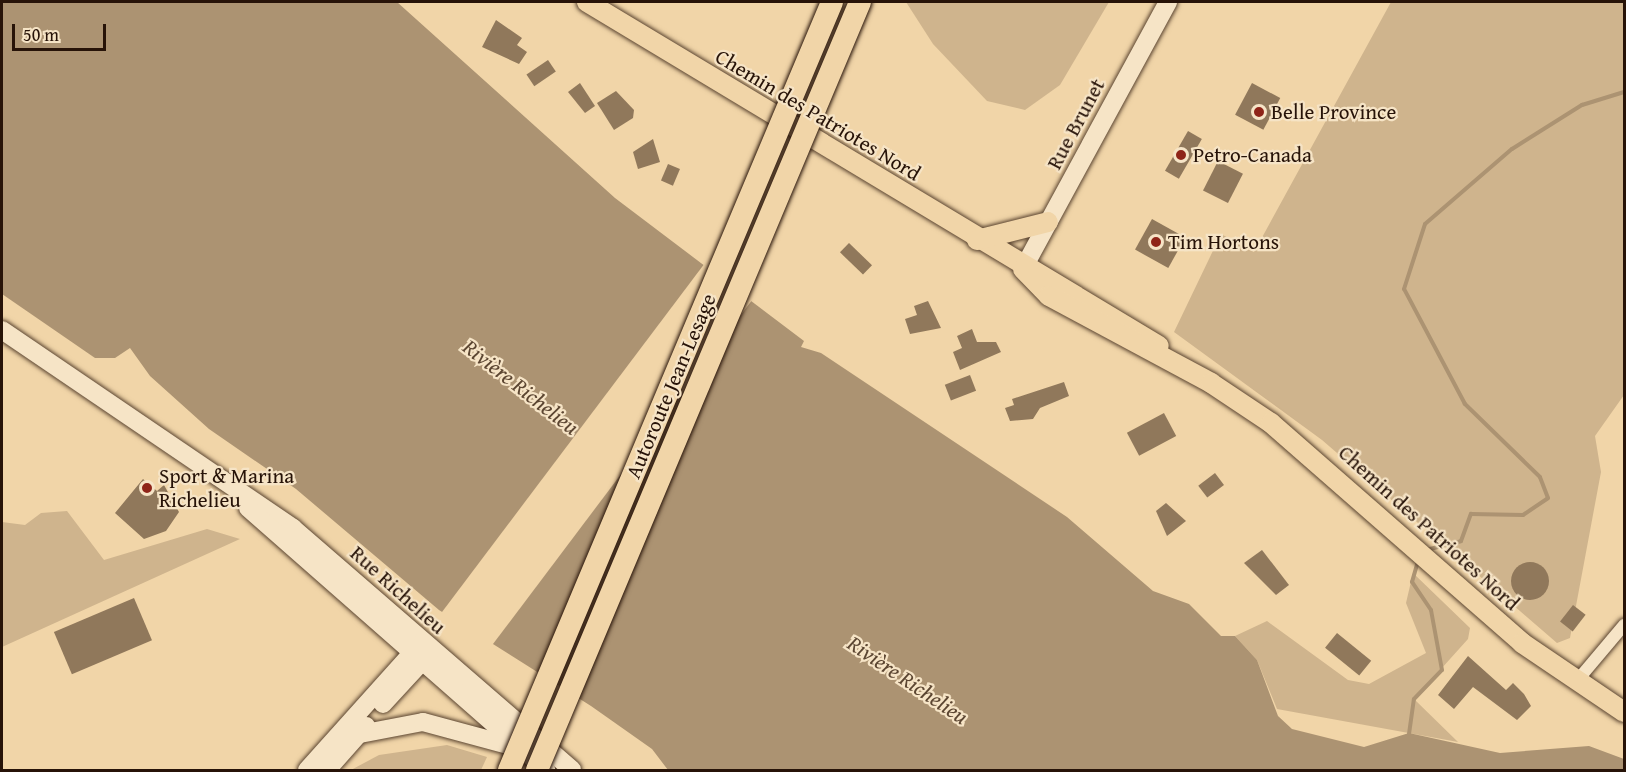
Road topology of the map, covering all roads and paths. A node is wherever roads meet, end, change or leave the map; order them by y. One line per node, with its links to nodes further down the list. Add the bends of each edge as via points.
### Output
1 (587, 2): 6 (main road, Chemin des Patriotes Nord)
2 (832, 2): 17 (highway, Autoroute Jean-Lesage, bridge)
3 (860, 2): 18 (highway, Autoroute Jean-Lesage, bridge)
4 (1168, 2): 5 (main road, Rue Brunet)
5 (1048, 222): 6 (main road); 7 (main road, Rue Brunet)
6 (977, 240): 7 (main road, Chemin des Patriotes Nord)
7 (1023, 269): 11 (main road, Chemin des Patriotes Nord, via 1071,309 1202,378 1303,448 1515,637)
8 (2, 330): 10 (main road, Rue Richelieu, via 184,455)
9 (1624, 625): 11 (street)
10 (422, 651): 13 (main road); 14 (main road, Rue Richelieu); 15 (main road); 20 (main road, Rue Richelieu)
11 (1576, 682): 12 (main road, Chemin des Patriotes Nord)
12 (1624, 712)
13 (360, 734): 14 (main road, via 423,722); 16 (main road)
14 (517, 747): 19 (main road, Rue Richelieu)
15 (307, 771)
16 (327, 771)
17 (509, 771)
18 (537, 771)
19 (546, 771)
20 (572, 771)

